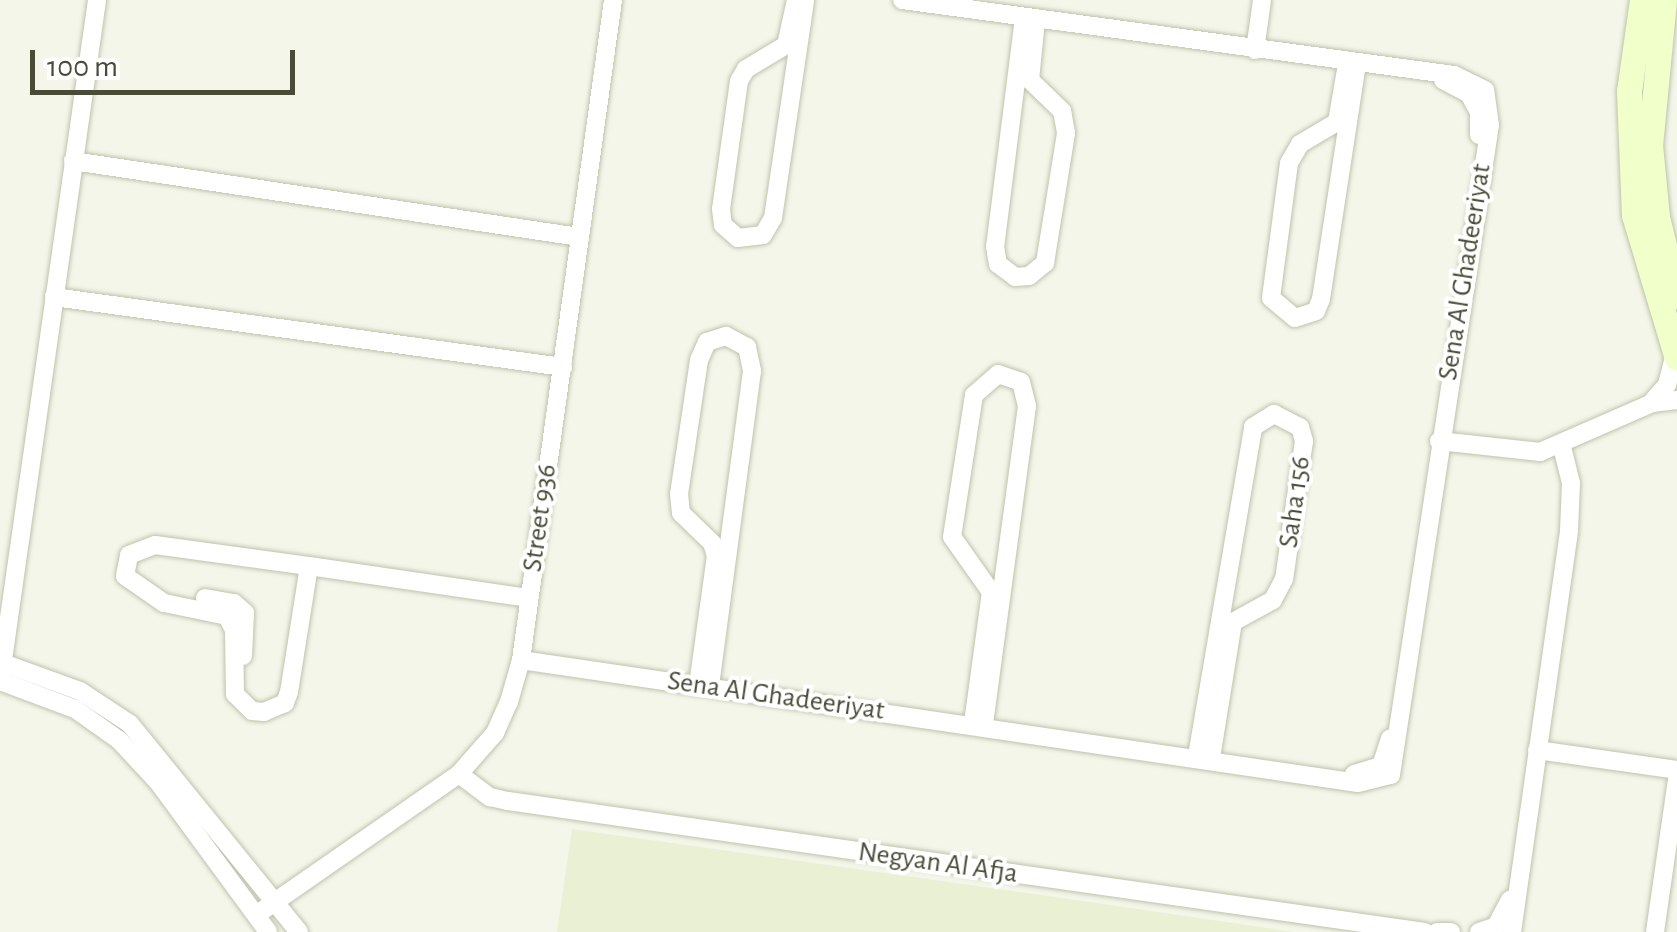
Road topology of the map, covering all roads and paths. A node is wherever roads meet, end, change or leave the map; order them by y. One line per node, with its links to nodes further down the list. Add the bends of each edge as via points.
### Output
1 (97, 0): 17 (street)
2 (612, 0): 19 (street, Street 936)
3 (796, 0): 11 (street, via 790,38)
4 (805, 0): 13 (street)
5 (902, 0): 9 (street, Sena Al Ghadeeriyat)
6 (1262, 0): 10 (street)
7 (1642, 0): 22 (street, via 1628,149 1649,282)
8 (1664, 0): 21 (street, via 1650,145 1657,217)
9 (1030, 19): 10 (street, Sena Al Ghadeeriyat); 14 (street, via 1029,74); 15 (street)
10 (1255, 50): 12 (street, Sena Al Ghadeeriyat)
11 (770, 57): 13 (street); 13 (street, via 739,81 721,209 724,225 738,238 750,240 770,228)
12 (1352, 64): 16 (street, via 1338,122); 18 (street); 26 (street, Sena Al Ghadeeriyat, via 1466,77 1490,101)
13 (794, 80)
14 (1047, 98): 15 (street); 15 (street, via 1062,111 1066,133 1049,251 1029,276 1004,272 995,254)
15 (1010, 116)
16 (1317, 137): 18 (street); 18 (street, via 1294,150 1289,163 1271,286 1284,315 1306,317 1321,300)
17 (73, 161): 19 (street); 20 (street)
18 (1346, 161)
19 (580, 237): 23 (street, Street 936)
20 (54, 297): 23 (street); 37 (street)
21 (1677, 298)
22 (1676, 355): 25 (street, via 1667,385)
23 (563, 367): 34 (street, Street 936)
24 (1677, 400): 25 (street)
25 (1652, 403): 27 (street)
26 (1439, 441): 27 (street, via 1518,453); 41 (street, Sena Al Ghadeeriyat, via 1403,690 1380,766 1328,776)
27 (1562, 447): 40 (street, via 1571,505)
28 (733, 514): 29 (street); 29 (street, via 752,358 739,340 716,336 698,360 680,494 681,513); 38 (street)
29 (701, 532): 38 (street, via 716,556)
30 (1007, 556): 32 (street); 32 (street, via 1027,406 1020,382 998,374 974,394 952,537); 39 (street)
31 (309, 566): 31 (street, via 285,702 252,710 235,694 247,629 240,607 140,592 124,576 129,555 141,546); 34 (street)
32 (976, 570): 39 (street, via 991,599)
33 (1227, 583): 35 (street); 35 (street, Saha 156, via 1253,427 1274,414 1289,418 1304,440 1284,579 1276,597); 41 (street, Saha 156)
34 (528, 598): 36 (street, Street 936)
35 (1258, 607): 41 (street, Saha 156, via 1233,622)
36 (521, 660): 38 (street, Sena Al Ghadeeriyat); 43 (street, Street 936, via 496,733)
37 (1, 672): 46 (street, via 80,690 130,724); 47 (street, via 119,740)
38 (704, 686): 39 (street, Sena Al Ghadeeriyat)
39 (979, 724): 41 (street, Sena Al Ghadeeriyat)
40 (1537, 750): 42 (street); 45 (street)
41 (1204, 757)
42 (1677, 770)
43 (459, 774): 46 (street, Street 936); 50 (street, Negyan Al Afja, via 490,798 508,802)
44 (1677, 779): 55 (street)
45 (1520, 872): 53 (street, via 1503,918); 54 (street)
46 (277, 902): 47 (street, Street 936); 49 (street)
47 (256, 915): 48 (street)
48 (268, 932)
49 (299, 932)
50 (1425, 932)
51 (1437, 932): 52 (street)
52 (1451, 932)
53 (1479, 932)
54 (1512, 932)
55 (1655, 932)

